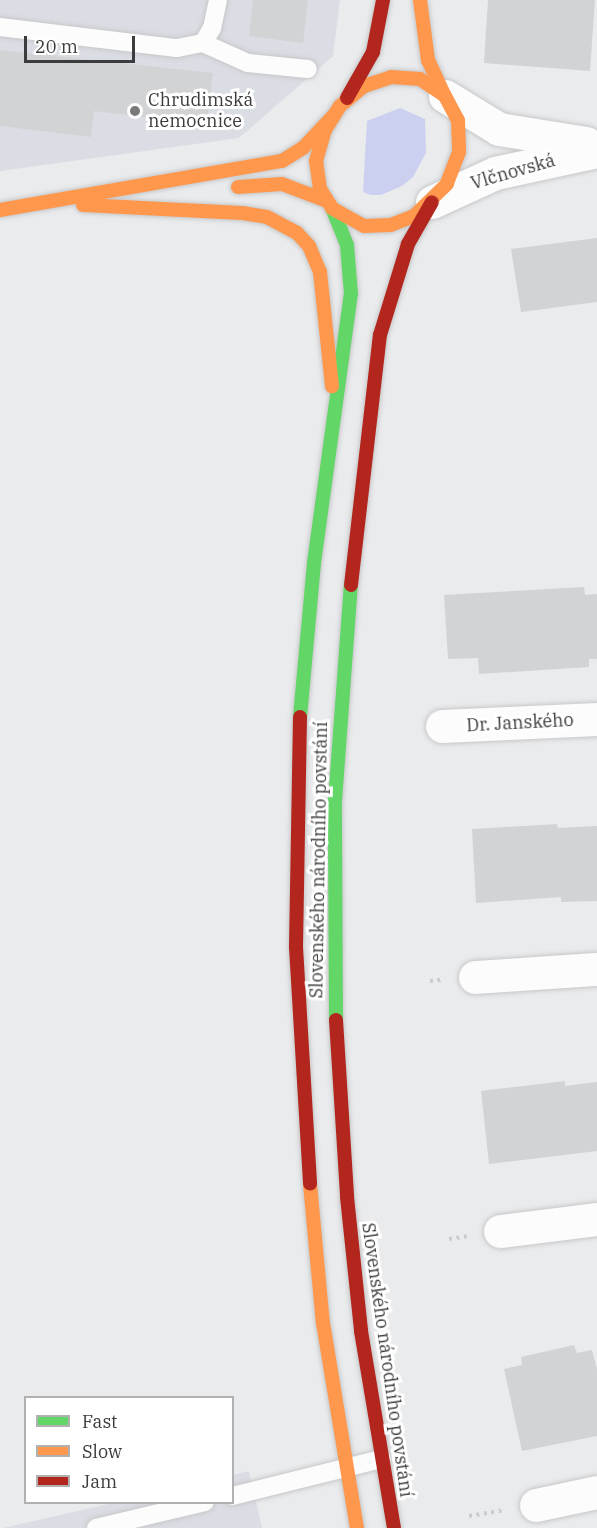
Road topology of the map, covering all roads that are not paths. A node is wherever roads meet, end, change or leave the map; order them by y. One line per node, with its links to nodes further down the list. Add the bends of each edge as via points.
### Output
1 (218, 0): 5 (lane, via 212,28)
2 (383, 0): 8 (main road, via 368,66)
3 (420, 0): 7 (main road, via 428,60)
4 (0, 27): 5 (lane, via 177,48)
5 (203, 43): 6 (lane, via 248,63)
6 (308, 69)
7 (445, 96): 8 (main road, via 420,79 391,77 364,86); 9 (street, Vlčnovská, via 499,129 561,142); 13 (main road, via 458,120 459,152 453,174)
8 (340, 106): 14 (main road, via 321,140 316,161 318,180); 16 (main road, via 303,148 282,160)
9 (597, 144)
10 (597, 151): 13 (street, Vlčnovská, via 495,174)
11 (219, 190): 14 (main road, via 282,184)
12 (183, 194): 15 (main road)
13 (432, 202): 14 (main road, via 414,216 381,227 359,224); 24 (main road, Slovenského národního povstání, via 408,244 380,335 360,480 335,789 336,1055 361,1331)
14 (329, 204): 17 (main road, Slovenského národního povstání, via 347,245 351,294)
15 (83, 205): 16 (main road); 17 (main road, via 242,213 267,217 297,233 309,246 320,272)
16 (0, 211)
17 (335, 410): 25 (main road, Slovenského národního povstání, via 314,563 299,730 296,936 308,1161 329,1374)
18 (597, 719): 19 (street, Dr. Janského)
19 (442, 726)
20 (597, 969): 21 (street)
21 (475, 976)
22 (597, 1219): 23 (street)
23 (500, 1231)
24 (382, 1459): 25 (lane); 32 (main road, Slovenského národního povstání)
25 (346, 1467): 27 (lane); 31 (main road, Slovenského národního povstání)
26 (597, 1492): 29 (street)
27 (234, 1495)
28 (201, 1504): 30 (lane)
29 (536, 1505)
30 (96, 1528)
31 (357, 1528)
32 (394, 1528)

